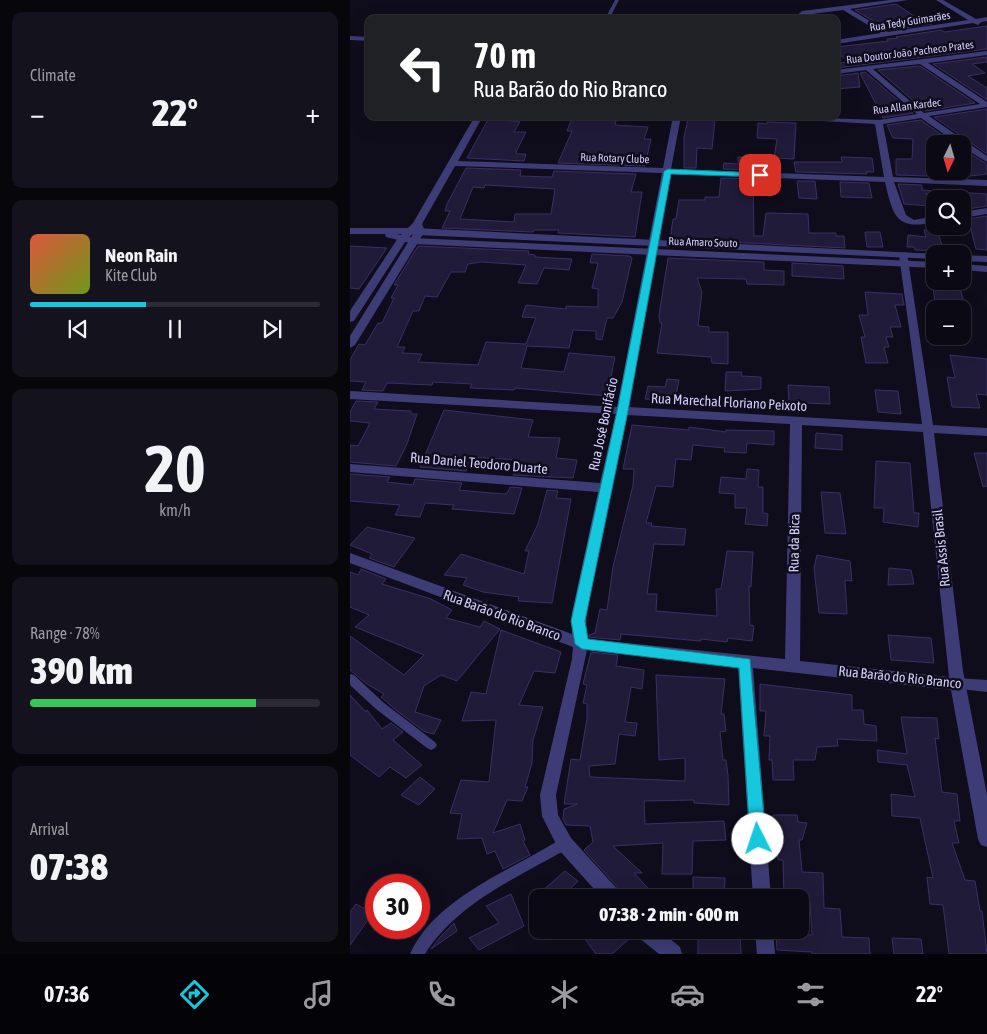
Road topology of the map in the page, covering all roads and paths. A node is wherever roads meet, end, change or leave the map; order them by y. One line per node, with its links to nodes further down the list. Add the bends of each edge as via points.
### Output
1 (616, 0): 5 (lane)
2 (905, 0): 4 (street)
3 (939, 0): 8 (street)
4 (848, 7): 6 (street); 10 (street, via 847,12)
5 (609, 15)
6 (800, 15)
7 (987, 19): 8 (street, Rua Tedy Guimarães)
8 (976, 21): 9 (street); 10 (street, Rua Tedy Guimarães)
9 (987, 27)
10 (887, 34): 13 (street, Rua Tedy Guimarães)
11 (350, 38): 12 (street)
12 (365, 39)
13 (840, 41)
14 (987, 53): 15 (street, Rua Doutor João Pacheco Prates)
15 (922, 62): 16 (street, Rua Doutor João Pacheco Prates); 18 (street)
16 (867, 68): 17 (street, Rua Doutor João Pacheco Prates); 19 (street)
17 (840, 71)
18 (987, 105): 19 (street, Rua Allan Kardec)
19 (924, 117): 23 (street, Rua Allan Kardec); 24 (street)
20 (477, 120): 25 (street)
21 (676, 120): 26 (street, Rua José Bonifácio)
22 (840, 120): 23 (street, Rua Allan Kardec)
23 (879, 122): 27 (street)
24 (987, 160)
25 (452, 163): 26 (street, Rua Rotary Clube); 34 (street)
26 (668, 171): 27 (street, Rua Rotary Clube); 37 (street, Rua José Bonifácio)
27 (889, 180): 28 (street, Rua Rotary Clube); 31 (street, via 902,218 907,222)
28 (987, 183)
29 (987, 211): 30 (street)
30 (971, 214)
31 (926, 221)
32 (350, 231): 35 (street, Rua Amaro Souto)
33 (408, 231): 34 (street, Rua Amaro Souto); 35 (street, Rua Amaro Souto); 36 (street)
34 (417, 232): 36 (street, Rua Amaro Souto); 37 (street, Rua Amaro Souto); 46 (street)
35 (380, 233): 36 (street, Rua Amaro Souto)
36 (401, 240): 45 (street)
37 (652, 248): 40 (street, Rua Amaro Souto); 51 (street, Rua José Bonifácio)
38 (926, 257): 40 (street, Rua Amaro Souto)
39 (971, 258): 41 (street)
40 (905, 259): 42 (street, Rua Amaro Souto); 53 (street, Rua Assis Brasil)
41 (987, 259)
42 (926, 264)
43 (971, 267): 44 (street)
44 (987, 268)
45 (375, 280): 46 (street); 47 (street)
46 (387, 281): 48 (street)
47 (350, 319)
48 (355, 327): 49 (street)
49 (350, 345)
50 (350, 395): 51 (street, Rua Marechal Floriano Peixoto)
51 (622, 411): 52 (street, Rua Marechal Floriano Peixoto); 56 (street, Rua José Bonifácio)
52 (796, 421): 53 (street, Rua Marechal Floriano Peixoto); 60 (street, Rua da Bica)
53 (928, 428): 54 (street, Rua Marechal Floriano Peixoto); 62 (street, Rua Assis Brasil)
54 (987, 432)
55 (350, 468): 56 (street, Rua Daniel Teodoro Duarte)
56 (605, 488): 58 (street, Rua José Bonifácio, via 579,612)
57 (350, 558): 58 (street, Rua Barão do Rio Branco)
58 (582, 644): 59 (street, Rua Barão do Rio Branco); 66 (street, Rua José Bonifácio, via 548,795 550,816)
59 (746, 663): 60 (street, Rua Barão do Rio Branco); 68 (street)
60 (792, 665): 62 (street, Rua Barão do Rio Branco)
61 (350, 678): 64 (lane)
62 (957, 684): 63 (street, Rua Barão do Rio Branco); 65 (street, Rua Assis Brasil)
63 (987, 686)
64 (431, 745)
65 (987, 839)
66 (565, 844): 67 (street); 71 (lane, via 474,897 442,922)
67 (606, 889)
68 (761, 889)
69 (654, 939): 72 (street)
70 (765, 939): 73 (street)
71 (416, 954)
72 (672, 954)
73 (766, 954)

